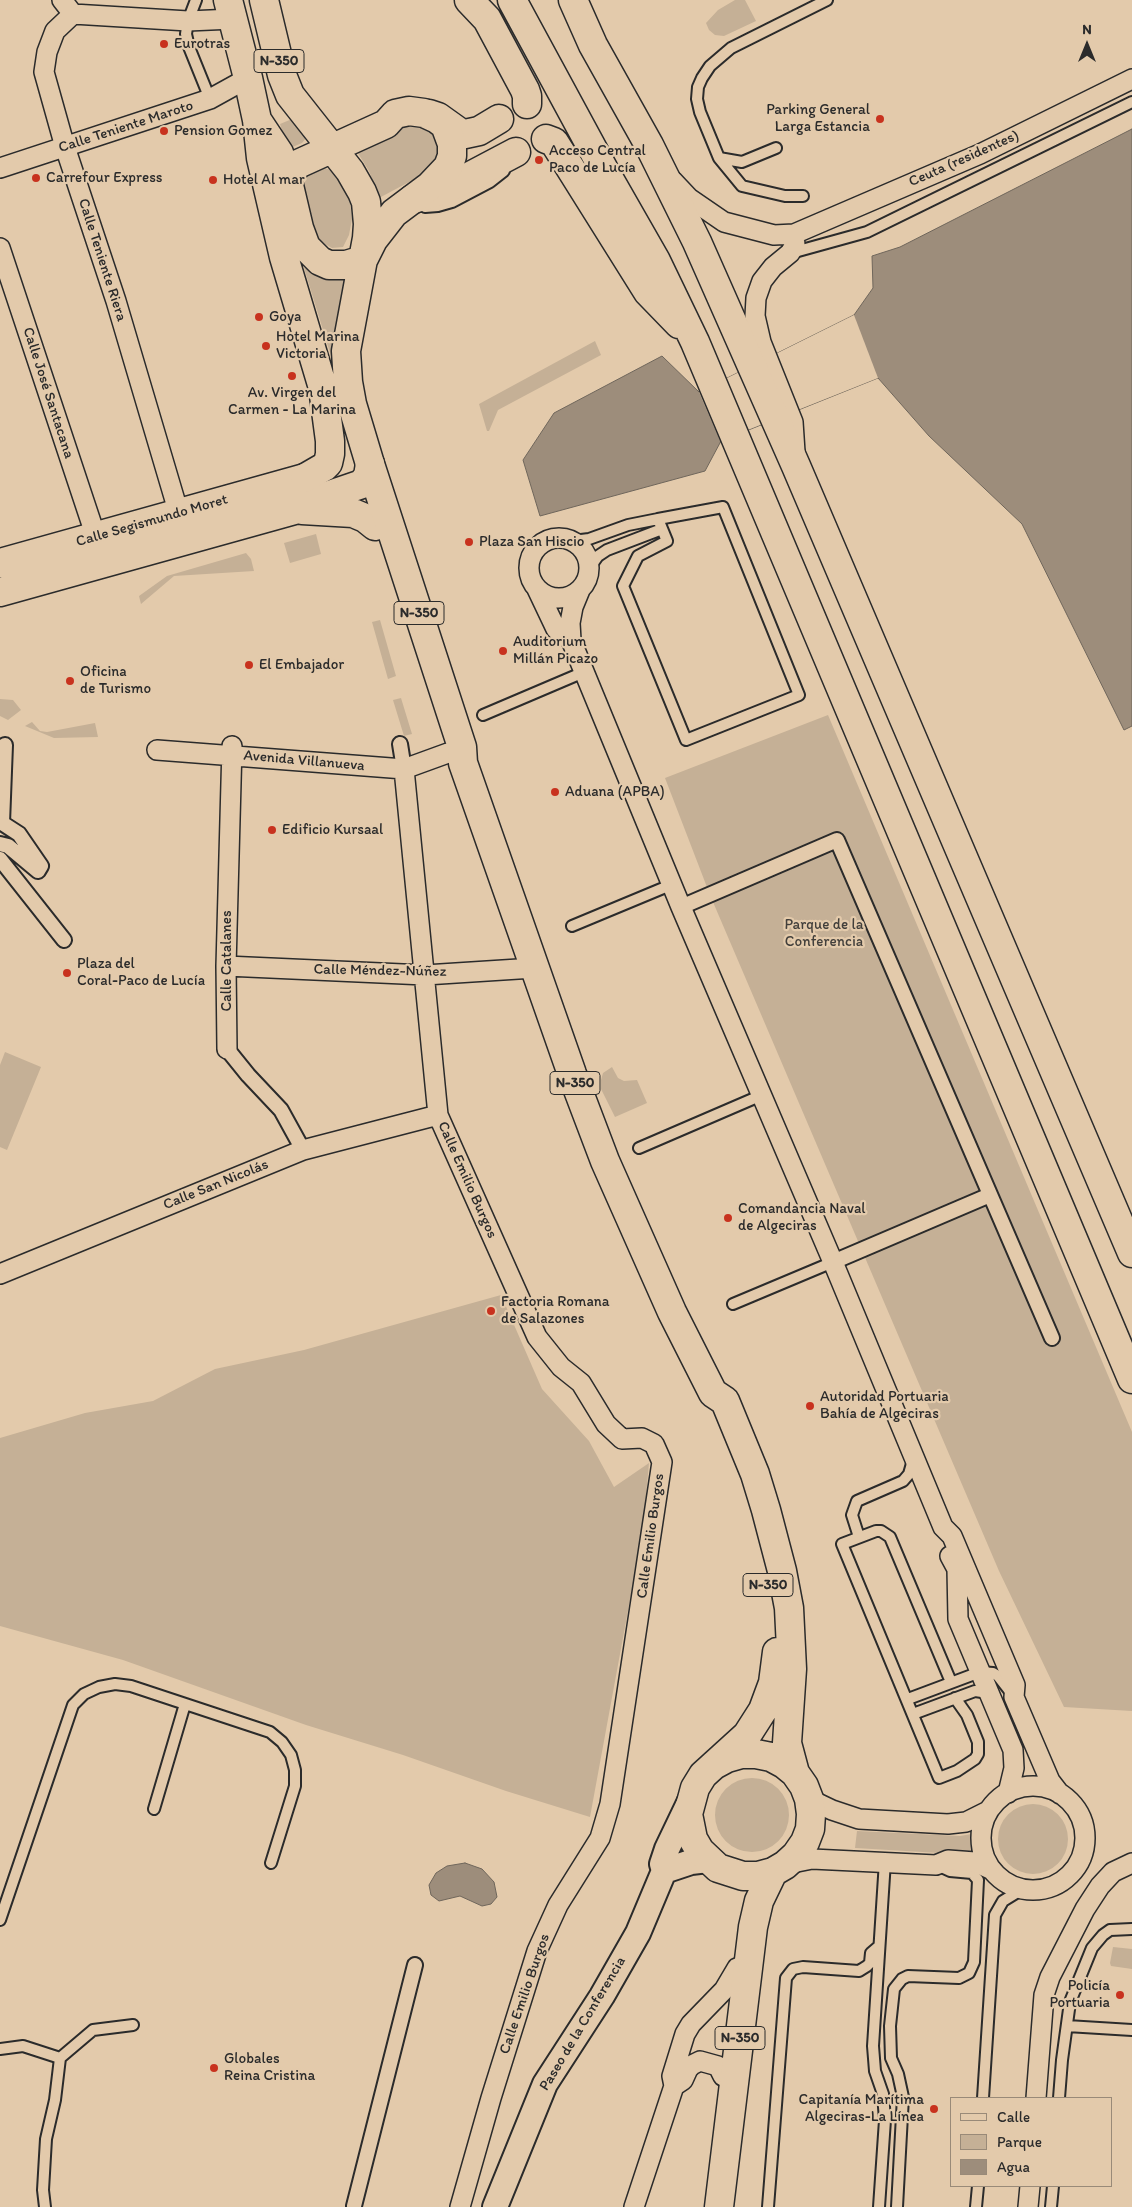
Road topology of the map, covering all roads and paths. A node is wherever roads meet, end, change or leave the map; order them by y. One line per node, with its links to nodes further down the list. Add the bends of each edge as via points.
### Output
1 (196, 0): 8 (lane)
2 (264, 0): 16 (main road, N-350, via 284,81 291,98)
3 (573, 0): 27 (main road, via 593,45)
4 (826, 0): 25 (lane, via 731,48 710,66 702,78 696,100 704,127)
5 (496, 4): 13 (main road, via 487,19 525,90); 38 (main road, via 632,184 648,220 656,262)
6 (67, 7): 8 (street); 21 (street, Calle Teniente Riera, via 47,52 44,72)
7 (230, 10): 8 (street); 9 (main road, N-350)
8 (188, 21): 11 (lane, via 189,47)
9 (248, 78): 11 (street, Calle Teniente Maroto); 18 (main road, N-350)
10 (1132, 79): 34 (street, Ceuta (residentes), via 980,154)
11 (210, 99): 21 (street, Calle Teniente Maroto)
12 (1132, 102): 36 (lane, via 868,232)
13 (527, 104)
14 (424, 113): 15 (main road, via 409,111); 19 (main road); 31 (main road, via 437,119 450,134 452,156 439,177)
15 (395, 114): 16 (main road, via 339,124); 22 (main road, via 386,124)
16 (306, 116): 22 (main road, N-350)
17 (499, 119): 19 (main road, via 475,132 465,134)
18 (256, 120): 28 (main road, via 279,153); 32 (main road, N-350)
19 (458, 131): 29 (main road)
20 (553, 146): 38 (main road, via 648,292)
21 (65, 147): 26 (street, Calle Teniente Maroto); 43 (street, Calle Teniente Riera, via 116,301)
22 (332, 147): 28 (main road, via 298,164); 37 (main road, N-350, via 350,171 366,202 368,224)
23 (776, 148): 25 (lane, via 742,162)
24 (516, 158): 29 (main road)
25 (719, 158): 30 (lane, via 742,186 779,195)
26 (0, 168)
27 (660, 169): 34 (street, via 689,198 724,222 774,235); 40 (main road)
28 (287, 177): 32 (main road); 37 (main road, via 299,228 312,255 329,264 346,265)
29 (478, 180): 31 (main road); 33 (lane, via 452,202 414,208)
30 (801, 193)
31 (413, 199): 33 (main road)
32 (274, 216): 39 (main road, N-350)
33 (389, 219): 37 (main road)
34 (794, 234): 36 (street, via 795,245)
35 (0, 248): 47 (street, Calle José Santacana)
36 (790, 254): 40 (street, via 762,281 756,298 755,316 761,342 793,422)
37 (363, 260): 41 (main road, N-350, via 345,366)
38 (695, 342): 83 (main road)
39 (323, 388): 41 (main road, N-350); 43 (main road, Calle Segismundo Moret, via 330,441 328,463 324,467 305,478)
40 (796, 466): 78 (main road)
41 (366, 474): 42 (main road, Calle Segismundo Moret); 45 (main road, N-350); 61 (main road, N-350, via 462,747)
42 (298, 509): 45 (main road, Calle Segismundo Moret, via 352,513); 53 (main road, Calle Segismundo Moret)
43 (178, 514): 47 (main road, Calle Segismundo Moret)
44 (658, 518): 46 (lane); 46 (lane, via 723,507 799,696 686,740 623,586 638,556 667,541); 48 (lane)
45 (375, 526): 61 (main road, N-350)
46 (662, 529): 50 (lane, via 607,550)
47 (96, 537): 49 (main road, Calle Segismundo Moret)
48 (574, 541): 50 (street, via 588,556); 51 (street, via 553,538 535,550 529,570)
49 (0, 563)
50 (590, 567): 52 (street, via 589,577)
51 (537, 589): 52 (street, via 556,599 566,598); 54 (street, via 556,629)
52 (580, 590): 54 (street, via 572,615)
53 (0, 592)
54 (571, 640): 55 (street)
55 (584, 672): 56 (lane); 65 (street)
56 (483, 715)
57 (5, 744): 63 (street, via 2,823 19,834 41,866 38,871 8,846)
58 (400, 744): 62 (street)
59 (157, 750): 60 (street, Avenida Villanueva)
60 (232, 751): 62 (street, Avenida Villanueva); 69 (street, Calle Catalanes)
61 (456, 758): 62 (street, Avenida Villanueva); 70 (main road, N-350)
62 (404, 769): 71 (street, Calle Emilio Burgos)
63 (0, 844)
64 (0, 860): 68 (street)
65 (673, 884): 66 (street); 67 (lane)
66 (681, 907): 73 (street); 77 (street, via 837,840)
67 (572, 926)
68 (64, 940)
69 (226, 966): 71 (street, Calle Méndez-Núñez); 72 (street, Calle Catalanes)
70 (534, 968): 71 (street, Calle Méndez-Núñez); 84 (main road, N-350, via 606,1161 672,1312)
71 (425, 975): 74 (street, Calle Emilio Burgos)
72 (227, 1049): 76 (street, Calle Catalanes, via 281,1110)
73 (762, 1095): 75 (lane); 79 (street)
74 (438, 1115): 76 (street, Calle San Nicolás); 133 (street, Calle Emilio Burgos, via 536,1337 561,1367 581,1383 611,1429 622,1439 642,1438 654,1444 662,1462 610,1804 600,1838 558,1905 536,1951)
75 (639, 1148)
76 (303, 1150): 80 (street, Calle San Nicolás)
77 (990, 1195): 79 (street); 82 (street)
78 (1132, 1253)
79 (833, 1262): 81 (lane); 85 (street)
80 (0, 1274)
81 (733, 1304)
82 (1052, 1338)
83 (1132, 1379)
84 (713, 1393): 96 (main road, N-350, via 712,1406 743,1478 760,1546 777,1655 773,1683 763,1710 747,1735); 97 (main road, N-350, via 724,1401 752,1466 782,1571 789,1608 792,1669 787,1744)
85 (913, 1454): 86 (street); 87 (lane, via 913,1464 903,1482 857,1501 852,1515)
86 (943, 1527): 88 (street, via 942,1539 957,1569 958,1619); 91 (street, via 952,1536 1015,1685)
87 (859, 1537): 89 (lane, via 881,1531 893,1541); 93 (lane, via 842,1544)
88 (980, 1672): 89 (lane); 90 (street); 91 (lane, via 998,1676)
89 (951, 1682): 93 (lane)
90 (989, 1693): 92 (lane, via 975,1691); 98 (street, via 1013,1750 1014,1768)
91 (1014, 1697): 99 (street, via 1050,1781)
92 (955, 1698): 95 (lane); 95 (lane, via 967,1715 979,1748 975,1759 957,1771 939,1778)
93 (908, 1700): 95 (lane)
94 (185, 1704): 102 (lane); 105 (lane, via 270,1732 291,1755 295,1786); 113 (lane, via 115,1684 84,1694 72,1705)
95 (914, 1714)
96 (714, 1765): 97 (main road, N-350, via 741,1754 756,1754 770,1757); 101 (main road, N-350, via 703,1775)
97 (795, 1773): 100 (main road, N-350)
98 (1008, 1792): 99 (street, via 1034,1786); 103 (street)
99 (1060, 1794): 112 (street, via 1078,1813 1083,1826 1082,1853 1073,1870 1057,1883)
100 (809, 1799): 103 (street, via 859,1819 957,1823); 109 (main road, N-350, via 810,1828 805,1842 796,1855)
101 (690, 1801): 108 (main road, N-350, via 688,1814 693,1839); 111 (street, Paseo de la Conferencia, via 667,1849 662,1864)
102 (154, 1809)
103 (988, 1811): 110 (street, via 981,1837 982,1850)
104 (884, 1862): 107 (street); 109 (street, via 812,1859); 115 (lane)
105 (271, 1863)
106 (1132, 1863): 126 (street, via 1113,1872 1100,1886 1050,1977 1044,1995)
107 (936, 1864): 110 (street, via 948,1860 975,1862); 140 (lane, via 950,1871 972,1873 978,1880 974,1962 969,1972 959,1978 908,1976 894,1989 891,2058 903,2097)
108 (719, 1866): 109 (main road, via 758,1876); 111 (street, via 691,1862); 117 (main road, N-350, via 735,1882 742,1906)
109 (779, 1868): 137 (main road, N-350, via 759,1901 753,1927)
110 (992, 1870): 112 (street, via 1018,1888)
111 (664, 1871): 134 (street, Paseo de la Conferencia, via 638,1934 545,2084)
112 (1031, 1889): 125 (lane, via 1003,1901 995,1915)
113 (0, 1920)
114 (1132, 1929): 119 (lane, via 1110,1930 1096,1941 1070,2002)
115 (878, 1946): 138 (lane, via 871,1953 870,1963 859,1971 803,1967 793,1970 786,1978); 139 (lane, via 873,2046 885,2120)
116 (415, 1965): 131 (street)
117 (737, 1968): 123 (main road, N-350); 124 (street, via 724,1990 685,2034 672,2076)
118 (134, 2025): 122 (lane, via 93,2030)
119 (1067, 2026): 120 (lane); 127 (lane)
120 (1132, 2030)
121 (0, 2048): 122 (lane, via 23,2046)
122 (60, 2058): 132 (lane, via 46,2139 43,2190)
123 (723, 2076): 124 (street, via 718,2066 700,2061 692,2065 683,2080); 136 (main road, N-350)
124 (674, 2086): 135 (street)
125 (983, 2097)
126 (1036, 2097)
127 (1059, 2097)
128 (978, 2187): 141 (lane)
129 (1030, 2187): 142 (street)
130 (1053, 2187): 143 (lane)
131 (354, 2206)
132 (46, 2207)
133 (460, 2207)
134 (495, 2207)
135 (634, 2207)
136 (708, 2207)
137 (719, 2207)
138 (768, 2207)
139 (879, 2207)
140 (896, 2207)
141 (976, 2207)
142 (1028, 2207)
143 (1052, 2207)

